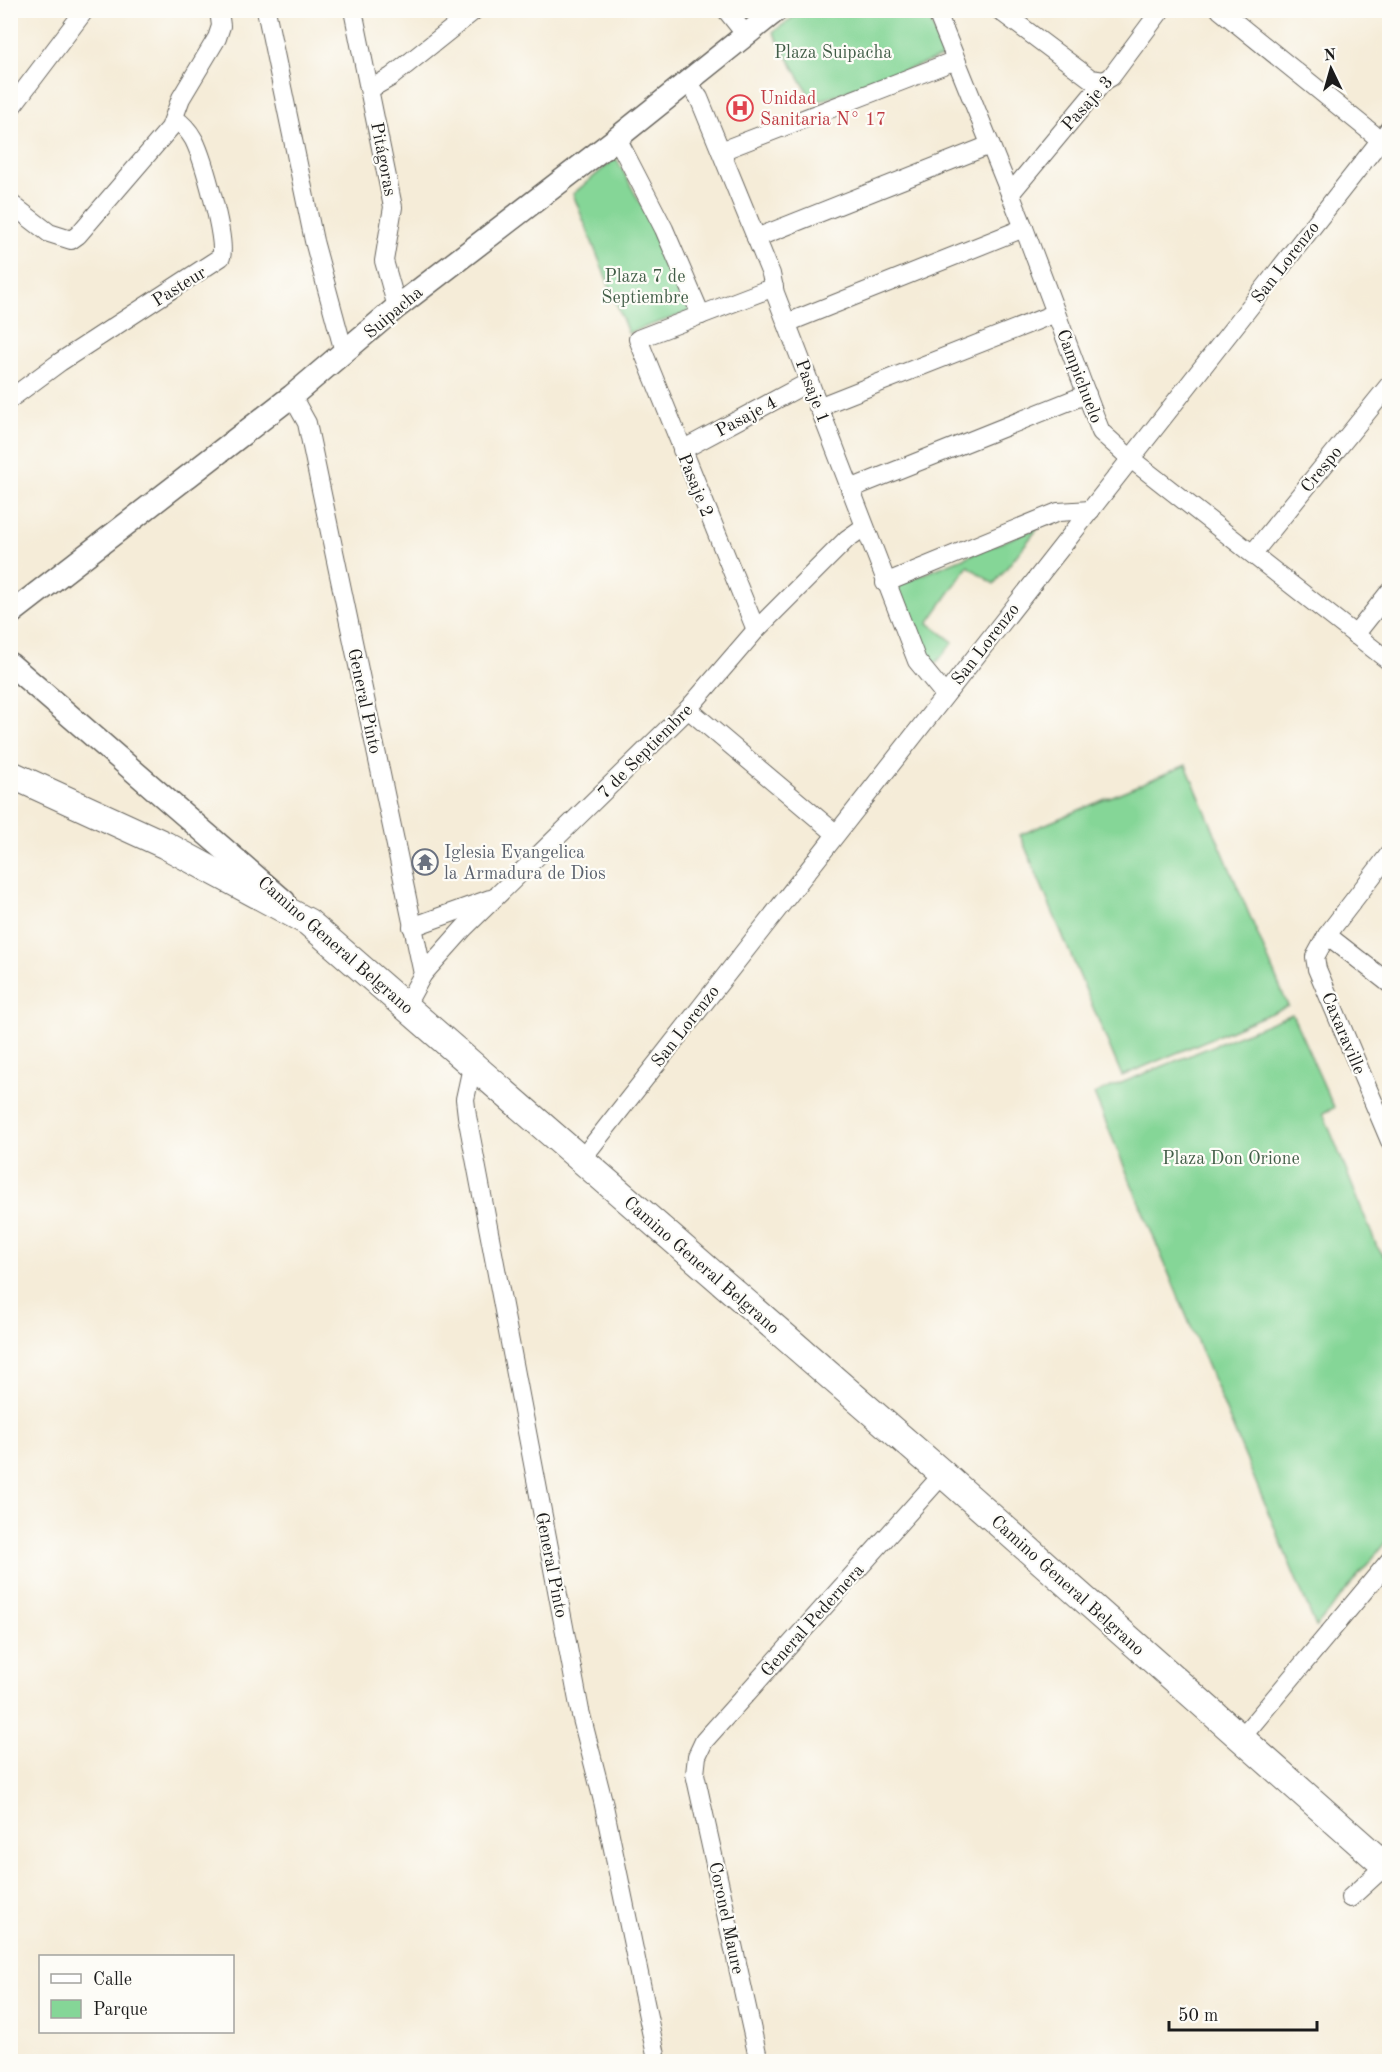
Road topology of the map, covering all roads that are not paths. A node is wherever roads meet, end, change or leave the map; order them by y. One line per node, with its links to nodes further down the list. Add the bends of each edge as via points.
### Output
1 (85, 10): 17 (street)
2 (219, 10): 18 (street, via 221,26 217,38 181,98)
3 (266, 10): 32 (street, via 314,241)
4 (353, 10): 16 (street, Pitágoras)
5 (475, 10): 16 (street, via 391,77)
6 (726, 10): 12 (street)
7 (777, 10): 12 (street, Suipacha)
8 (936, 10): 13 (street, Campichuelo)
9 (999, 10): 14 (street, via 1091,80)
10 (1161, 10): 14 (street, Pasaje 3)
11 (1220, 10): 20 (street)
12 (746, 35): 15 (street, Suipacha)
13 (956, 60): 21 (street, Campichuelo); 22 (street)
14 (1104, 81): 23 (street, Pasaje 3)
15 (688, 82): 19 (street, Suipacha); 22 (street, Pasaje 1)
16 (370, 89): 28 (street, Pitágoras, via 393,207 384,261)
17 (10, 109)
18 (175, 118): 24 (street, via 88,225 71,240 49,234); 37 (street, Pasteur, via 194,139 200,155 224,242 221,257)
19 (617, 138): 28 (street, Suipacha); 30 (street, via 664,229)
20 (1386, 138): 40 (street, San Lorenzo)
21 (990, 145): 23 (street, Campichuelo); 26 (street)
22 (721, 151): 26 (street, Pasaje 1)
23 (1010, 194): 25 (street, Campichuelo)
24 (10, 203)
25 (1023, 228): 29 (street, Campichuelo); 31 (street)
26 (756, 238): 27 (street, Pasaje 1)
27 (774, 287): 30 (street); 31 (street, Pasaje 1)
28 (397, 307): 32 (street, Suipacha)
29 (1056, 313): 35 (street, Campichuelo); 38 (street)
30 (701, 315): 39 (street, Pasaje 2, via 638,339)
31 (787, 323): 33 (street, Pasaje 1)
32 (344, 352): 36 (street, Suipacha)
33 (810, 382): 38 (street, Pasaje 1); 39 (street, Pasaje 4)
34 (1389, 384): 44 (street, Crespo)
35 (1088, 394): 40 (street, Campichuelo, via 1101,432); 41 (street)
36 (292, 396): 47 (street, Suipacha); 59 (street, General Pinto, via 307,423)
37 (10, 399)
38 (818, 407): 41 (street, Pasaje 1)
39 (682, 450): 48 (street, Pasaje 2)
40 (1131, 459): 42 (street, San Lorenzo); 44 (street, Campichuelo)
41 (850, 489): 43 (street, Pasaje 1)
42 (1090, 510): 45 (street, via 1058,512); 52 (street, San Lorenzo)
43 (864, 527): 45 (street, Pasaje 1); 48 (street, 7 de Septiembre, via 847,539)
44 (1253, 554): 49 (street, Campichuelo)
45 (885, 583): 52 (street, Pasaje 1, via 917,661)
46 (1389, 591): 49 (street)
47 (10, 614)
48 (756, 630): 53 (street, 7 de Septiembre)
49 (1355, 635): 50 (street, Campichuelo)
50 (1389, 662)
51 (10, 664): 58 (street, Camino General Belgrano)
52 (945, 695): 55 (street, San Lorenzo)
53 (688, 709): 55 (street); 57 (street, 7 de Septiembre)
54 (10, 774): 58 (main road, via 165,845)
55 (835, 833): 66 (street, San Lorenzo)
56 (1389, 853): 60 (street)
57 (497, 896): 59 (street); 61 (street, 7 de Septiembre)
58 (308, 922): 63 (main road, Camino General Belgrano)
59 (412, 927): 61 (street, General Pinto)
60 (1327, 935): 62 (street); 65 (street, Caxaraville, via 1315,957 1317,969)
61 (423, 974): 63 (street)
62 (1389, 984)
63 (406, 1005): 64 (main road, Camino General Belgrano)
64 (472, 1067): 66 (main road, Camino General Belgrano); 73 (street, General Pinto, via 465,1099 467,1116 580,1711 603,1801)
65 (1389, 1142)
66 (581, 1160): 67 (main road, Camino General Belgrano)
67 (943, 1474): 69 (main road, Camino General Belgrano); 70 (street, General Pedernera, via 704,1741)
68 (1389, 1560): 69 (street)
69 (1241, 1738): 71 (main road, Camino General Belgrano)
70 (695, 1774): 74 (street, Coronel Maure)
71 (1387, 1868): 72 (street)
72 (1350, 1898)
73 (657, 2060)
74 (759, 2061)

